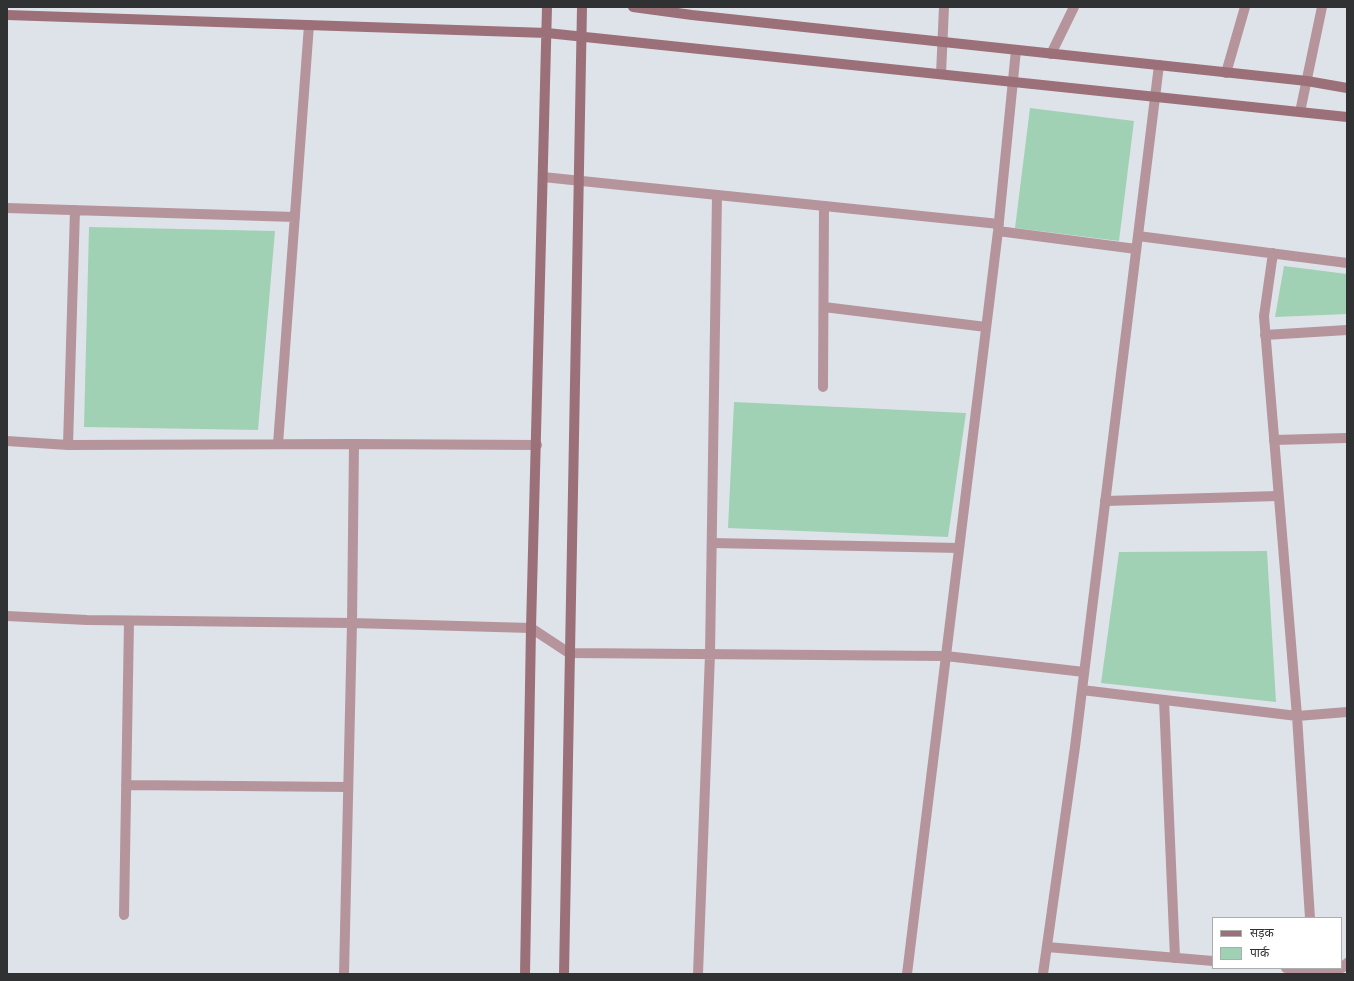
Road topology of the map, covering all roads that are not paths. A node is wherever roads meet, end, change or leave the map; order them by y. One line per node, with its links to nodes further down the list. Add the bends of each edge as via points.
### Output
1 (547, 7): 10 (street)
2 (582, 7): 11 (street)
3 (633, 7): 12 (street)
4 (944, 7): 12 (street)
5 (1074, 7): 14 (street)
6 (1245, 7): 16 (street)
7 (1322, 7): 18 (street)
8 (7, 15): 9 (street)
9 (309, 25): 10 (street); 30 (street)
10 (547, 33): 11 (street); 24 (street)
11 (581, 37): 17 (street); 25 (street)
12 (943, 42): 13 (street); 17 (street)
13 (1016, 50): 14 (street); 19 (street)
14 (1051, 54): 15 (street)
15 (1159, 65): 16 (street); 21 (street)
16 (1226, 72): 18 (street)
17 (941, 74): 19 (street)
18 (1307, 81): 20 (street); 22 (street)
19 (1013, 82): 21 (street); 31 (street)
20 (1347, 88)
21 (1155, 97): 22 (street); 32 (street)
22 (1300, 112): 23 (street)
23 (1347, 117)
24 (543, 177): 25 (street); 47 (street)
25 (579, 181): 26 (street); 56 (street)
26 (717, 195): 27 (street); 50 (street)
27 (824, 206): 31 (street); 36 (street)
28 (7, 208): 29 (street)
29 (75, 210): 30 (street); 46 (street)
30 (295, 217): 44 (street)
31 (998, 227): 33 (street); 37 (street)
32 (1138, 236): 33 (street); 34 (street)
33 (1136, 249): 49 (street)
34 (1273, 254): 35 (street); 39 (street, via 1264,316)
35 (1347, 263)
36 (824, 306): 37 (street); 40 (street)
37 (986, 327): 51 (street)
38 (1347, 330): 39 (street)
39 (1265, 335): 42 (street)
40 (823, 387)
41 (1347, 438): 42 (street)
42 (1274, 440): 48 (street)
43 (7, 441): 46 (street)
44 (278, 444): 45 (street); 46 (street)
45 (354, 444): 47 (street); 54 (street)
46 (68, 445)
47 (536, 445): 55 (street)
48 (1278, 496): 49 (street); 63 (street)
49 (1105, 501): 59 (street)
50 (712, 543): 51 (street); 57 (street)
51 (959, 548): 58 (street)
52 (7, 616): 53 (street)
53 (129, 621): 54 (street); 64 (street)
54 (352, 624): 55 (street); 65 (street)
55 (531, 628): 56 (street); 75 (street)
56 (569, 653): 57 (street); 76 (street)
57 (710, 654): 58 (street); 77 (street)
58 (946, 656): 59 (street); 78 (street)
59 (1084, 672): 60 (street)
60 (1082, 690): 61 (street); 68 (street)
61 (1164, 700): 63 (street); 69 (street)
62 (1347, 712): 63 (street)
63 (1297, 716): 67 (street)
64 (126, 785): 65 (street); 66 (street)
65 (348, 787): 74 (street)
66 (124, 915)
67 (1310, 917)
68 (1046, 947): 69 (street); 79 (street)
69 (1175, 958): 70 (street)
70 (1212, 961)
71 (1296, 969): 73 (street)
72 (1333, 969): 73 (street)
73 (1315, 971)
74 (344, 974)
75 (525, 974)
76 (564, 974)
77 (698, 974)
78 (907, 974)
79 (1043, 974)

